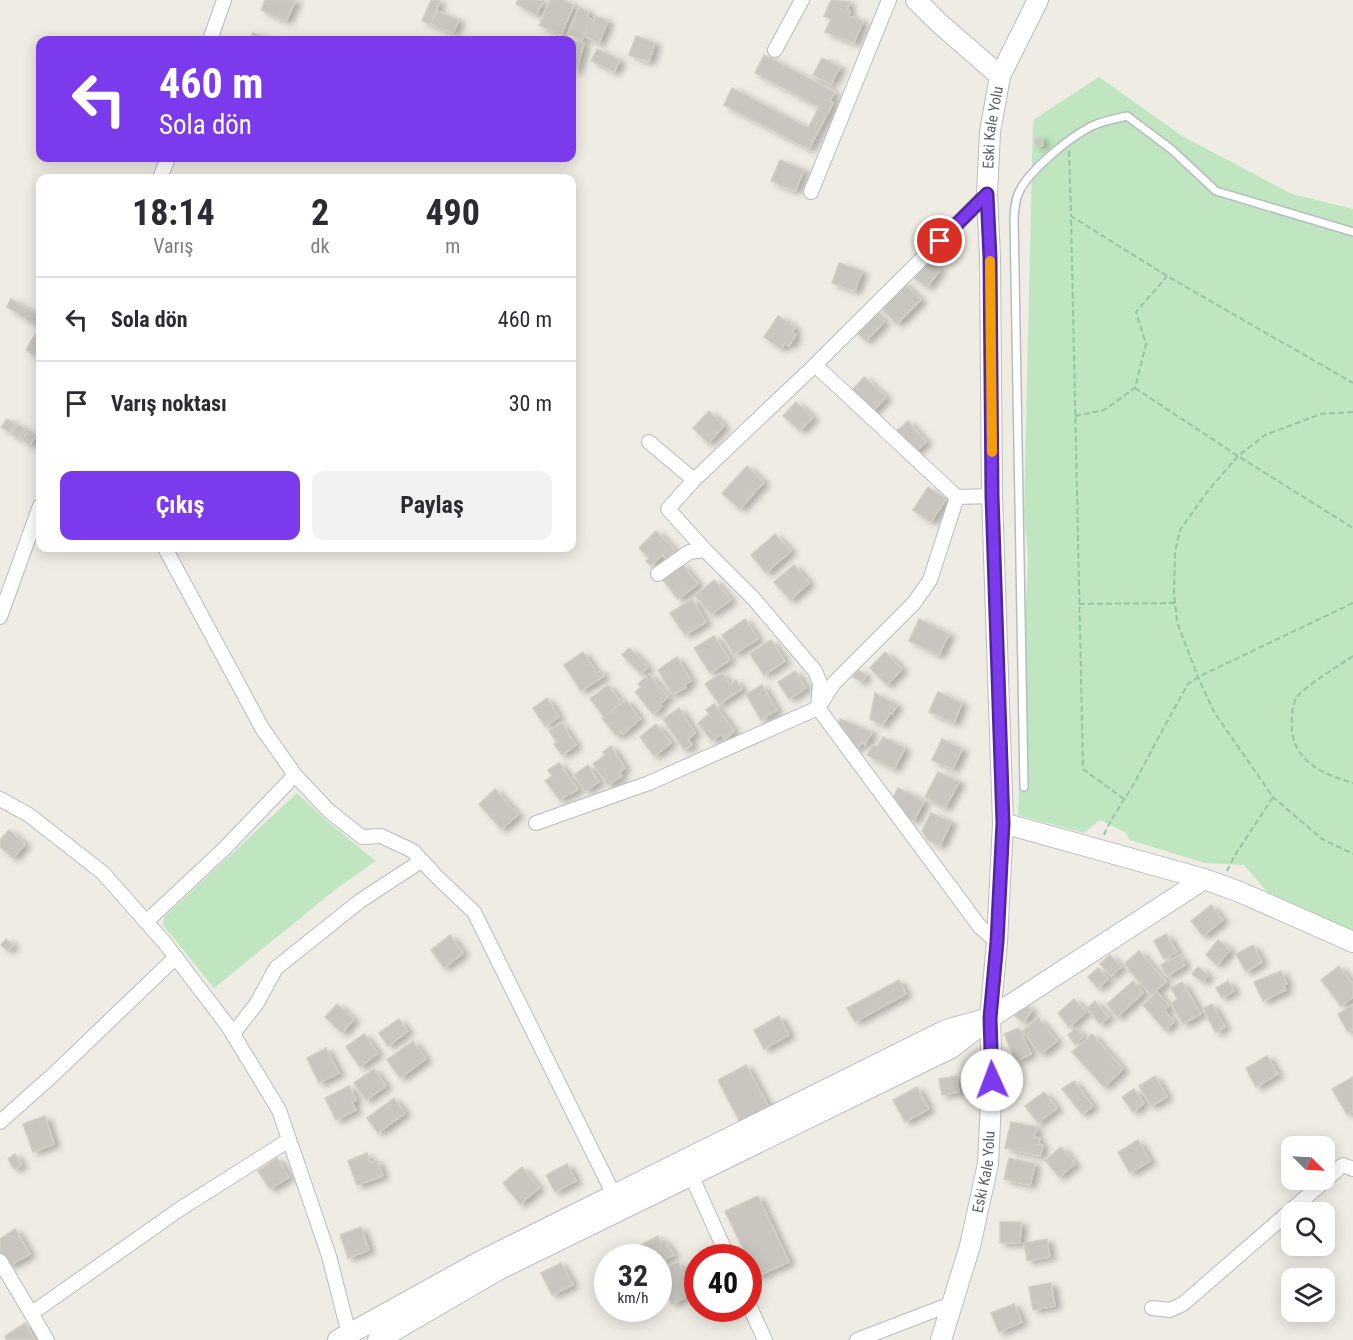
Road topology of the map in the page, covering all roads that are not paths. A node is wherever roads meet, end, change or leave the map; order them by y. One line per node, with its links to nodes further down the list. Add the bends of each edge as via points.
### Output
1 (224, 0): 6 (street)
2 (802, 0): 7 (street)
3 (889, 0): 9 (street)
4 (916, 0): 8 (street)
5 (1038, 0): 8 (street, Eski Kale Yolu)
6 (211, 36)
7 (775, 50)
8 (1000, 76): 10 (street, Eski Kale Yolu, via 990,132)
9 (811, 192)
10 (987, 194): 12 (street); 15 (street, Eski Kale Yolu)
11 (1353, 232): 24 (lane, via 1216,191 1171,149 1127,116 1091,126 1067,142 1021,188 1015,202)
12 (815, 365): 14 (street); 16 (street)
13 (649, 442): 14 (street)
14 (694, 480): 18 (street, via 668,509)
15 (992, 496): 16 (street); 27 (street, Eski Kale Yolu)
16 (957, 497): 22 (street, via 930,579 914,603 834,684)
17 (36, 517): 21 (street)
18 (705, 550): 20 (street, via 689,552); 22 (street, via 754,599 815,671 820,683)
19 (167, 552): 23 (street, via 262,728)
20 (658, 574)
21 (0, 616)
22 (818, 708): 26 (street, via 649,783); 31 (street, via 980,927)
23 (296, 775): 28 (street, via 329,812 362,837 381,836 413,852); 30 (street)
24 (1024, 787)
25 (0, 799): 30 (street, via 29,815 103,873)
26 (536, 823)
27 (1003, 823): 29 (street); 31 (street, Eski Kale Yolu)
28 (421, 861): 35 (street, via 360,901 276,968 257,1003); 40 (street, via 474,912)
29 (1212, 882): 32 (street); 34 (street)
30 (146, 922): 33 (street)
31 (997, 942): 34 (street, Eski Kale Yolu)
32 (1353, 942)
33 (176, 957): 35 (street); 36 (street)
34 (990, 1018): 39 (street, via 951,1048); 40 (street, via 946,1030); 43 (street, Eski Kale Yolu, via 988,1164 970,1246)
35 (233, 1034): 37 (street, via 279,1110)
36 (0, 1122)
37 (289, 1140): 45 (street, via 180,1209); 47 (street, via 329,1256)
38 (1353, 1169): 44 (street, via 1343,1165 1183,1304 1170,1310)
39 (691, 1175): 41 (street); 49 (street, via 498,1270)
40 (614, 1194): 47 (street)
41 (722, 1244)
42 (0, 1261): 45 (street)
43 (951, 1304): 51 (street); 52 (street, Eski Kale Yolu)
44 (1152, 1308)
45 (32, 1313): 48 (street)
46 (756, 1322): 50 (street)
47 (343, 1337)
48 (47, 1340)
49 (378, 1340)
50 (765, 1340)
51 (857, 1340)
52 (941, 1340)

